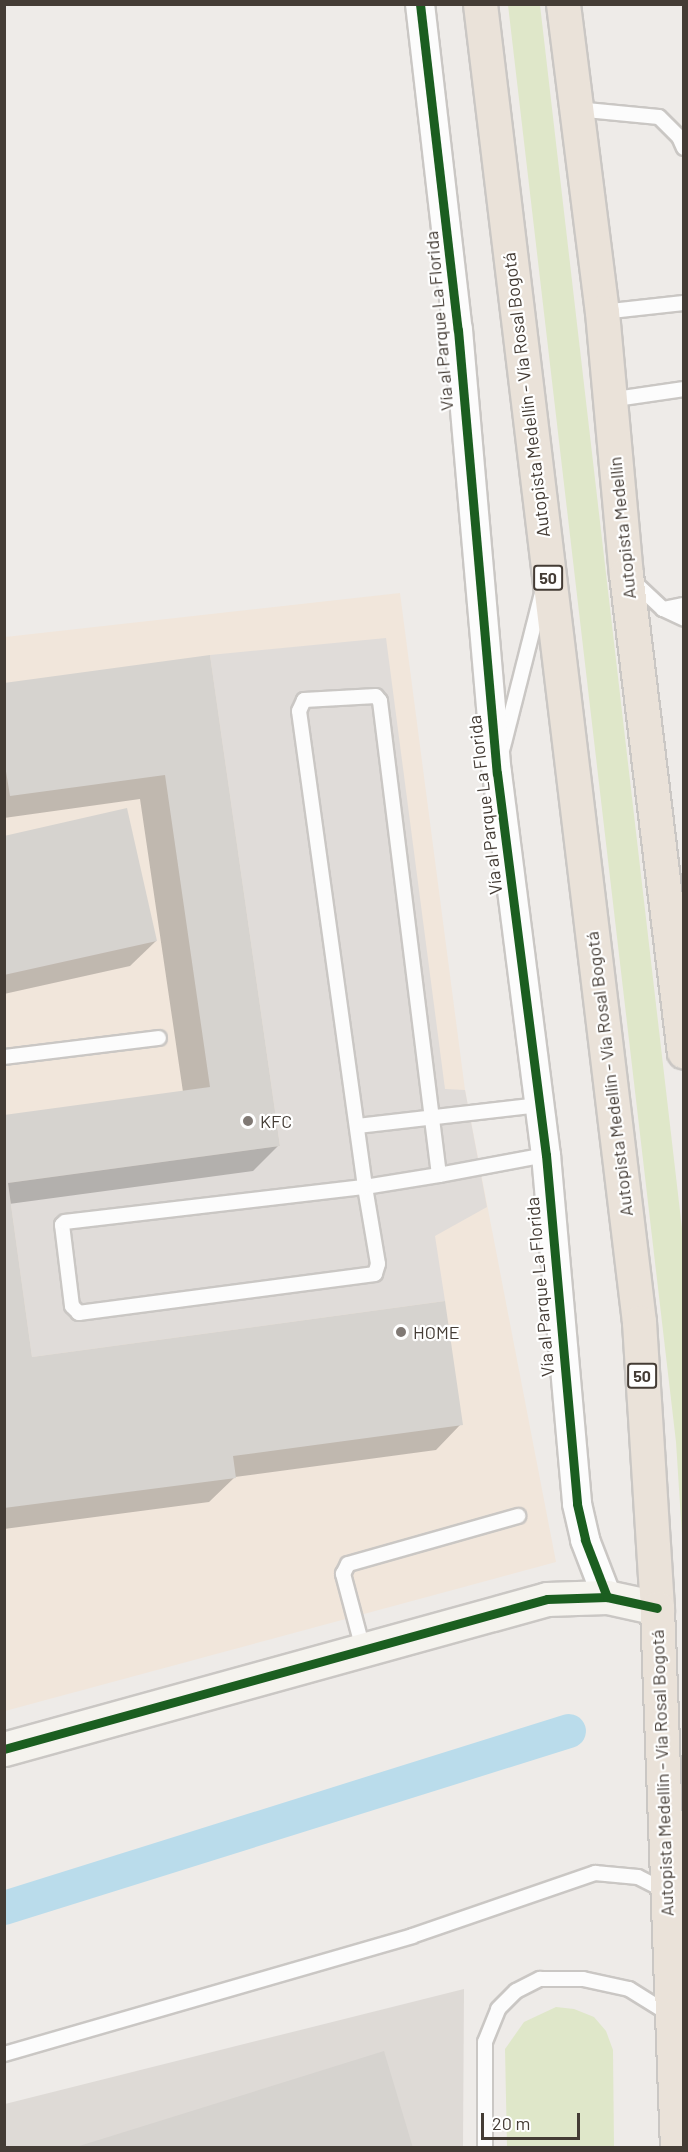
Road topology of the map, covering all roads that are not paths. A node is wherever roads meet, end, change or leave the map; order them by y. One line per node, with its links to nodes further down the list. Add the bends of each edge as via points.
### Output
1 (420, 4): 15 (street, Vía al Parque La Florida, via 458,330)
2 (480, 4): 10 (highway, Autopista Medellín - Vía Rosal Bogotá / 50)
3 (563, 4): 4 (highway, Autopista Medellín)
4 (576, 109): 5 (lane, via 659,117 679,137); 7 (highway, Autopista Medellín)
5 (684, 148)
6 (684, 303): 7 (lane)
7 (602, 312): 9 (highway, Autopista Medellín)
8 (684, 389): 9 (lane)
9 (609, 400): 11 (highway, Autopista Medellín)
10 (547, 572): 15 (lane); 28 (highway, Autopista Medellín - Vía Rosal Bogotá / 50, via 639,1322)
11 (626, 574): 13 (lane); 16 (highway, Autopista Medellín)
12 (684, 605): 13 (lane)
13 (663, 609): 14 (lane)
14 (684, 619)
15 (497, 773): 20 (street, Vía al Parque La Florida)
16 (679, 963): 18 (highway, Autopista Medellín)
17 (159, 1038): 19 (lane)
18 (684, 1051)
19 (4, 1057)
20 (539, 1106): 21 (lane); 23 (street, Vía al Parque La Florida)
21 (431, 1118): 22 (lane); 22 (lane, via 380,701 376,696 304,700 299,711); 24 (lane)
22 (357, 1126): 25 (lane)
23 (546, 1155): 24 (lane); 27 (street, Vía al Parque La Florida, via 577,1504 585,1540)
24 (439, 1175): 25 (lane)
25 (365, 1187): 25 (lane, via 65,1222 62,1225 72,1306 79,1313 375,1274 378,1264)
26 (518, 1516): 29 (lane, via 348,1564 343,1574)
27 (607, 1597): 28 (street); 29 (street, via 547,1599)
28 (657, 1608): 31 (highway, Autopista Medellín - Vía Rosal Bogotá / 50)
29 (363, 1649): 30 (street)
30 (4, 1749)
31 (665, 1892): 32 (highway, Autopista Medellín - Vía Rosal Bogotá / 50); 33 (lane, via 638,1877 595,1873 412,1936)
32 (670, 2015): 34 (lane, via 629,1989 583,1979 540,1979 516,1992 498,2009 485,2042); 35 (highway, Autopista Medellín - Vía Rosal Bogotá / 50)
33 (4, 2054)
34 (484, 2148)
35 (677, 2148)

